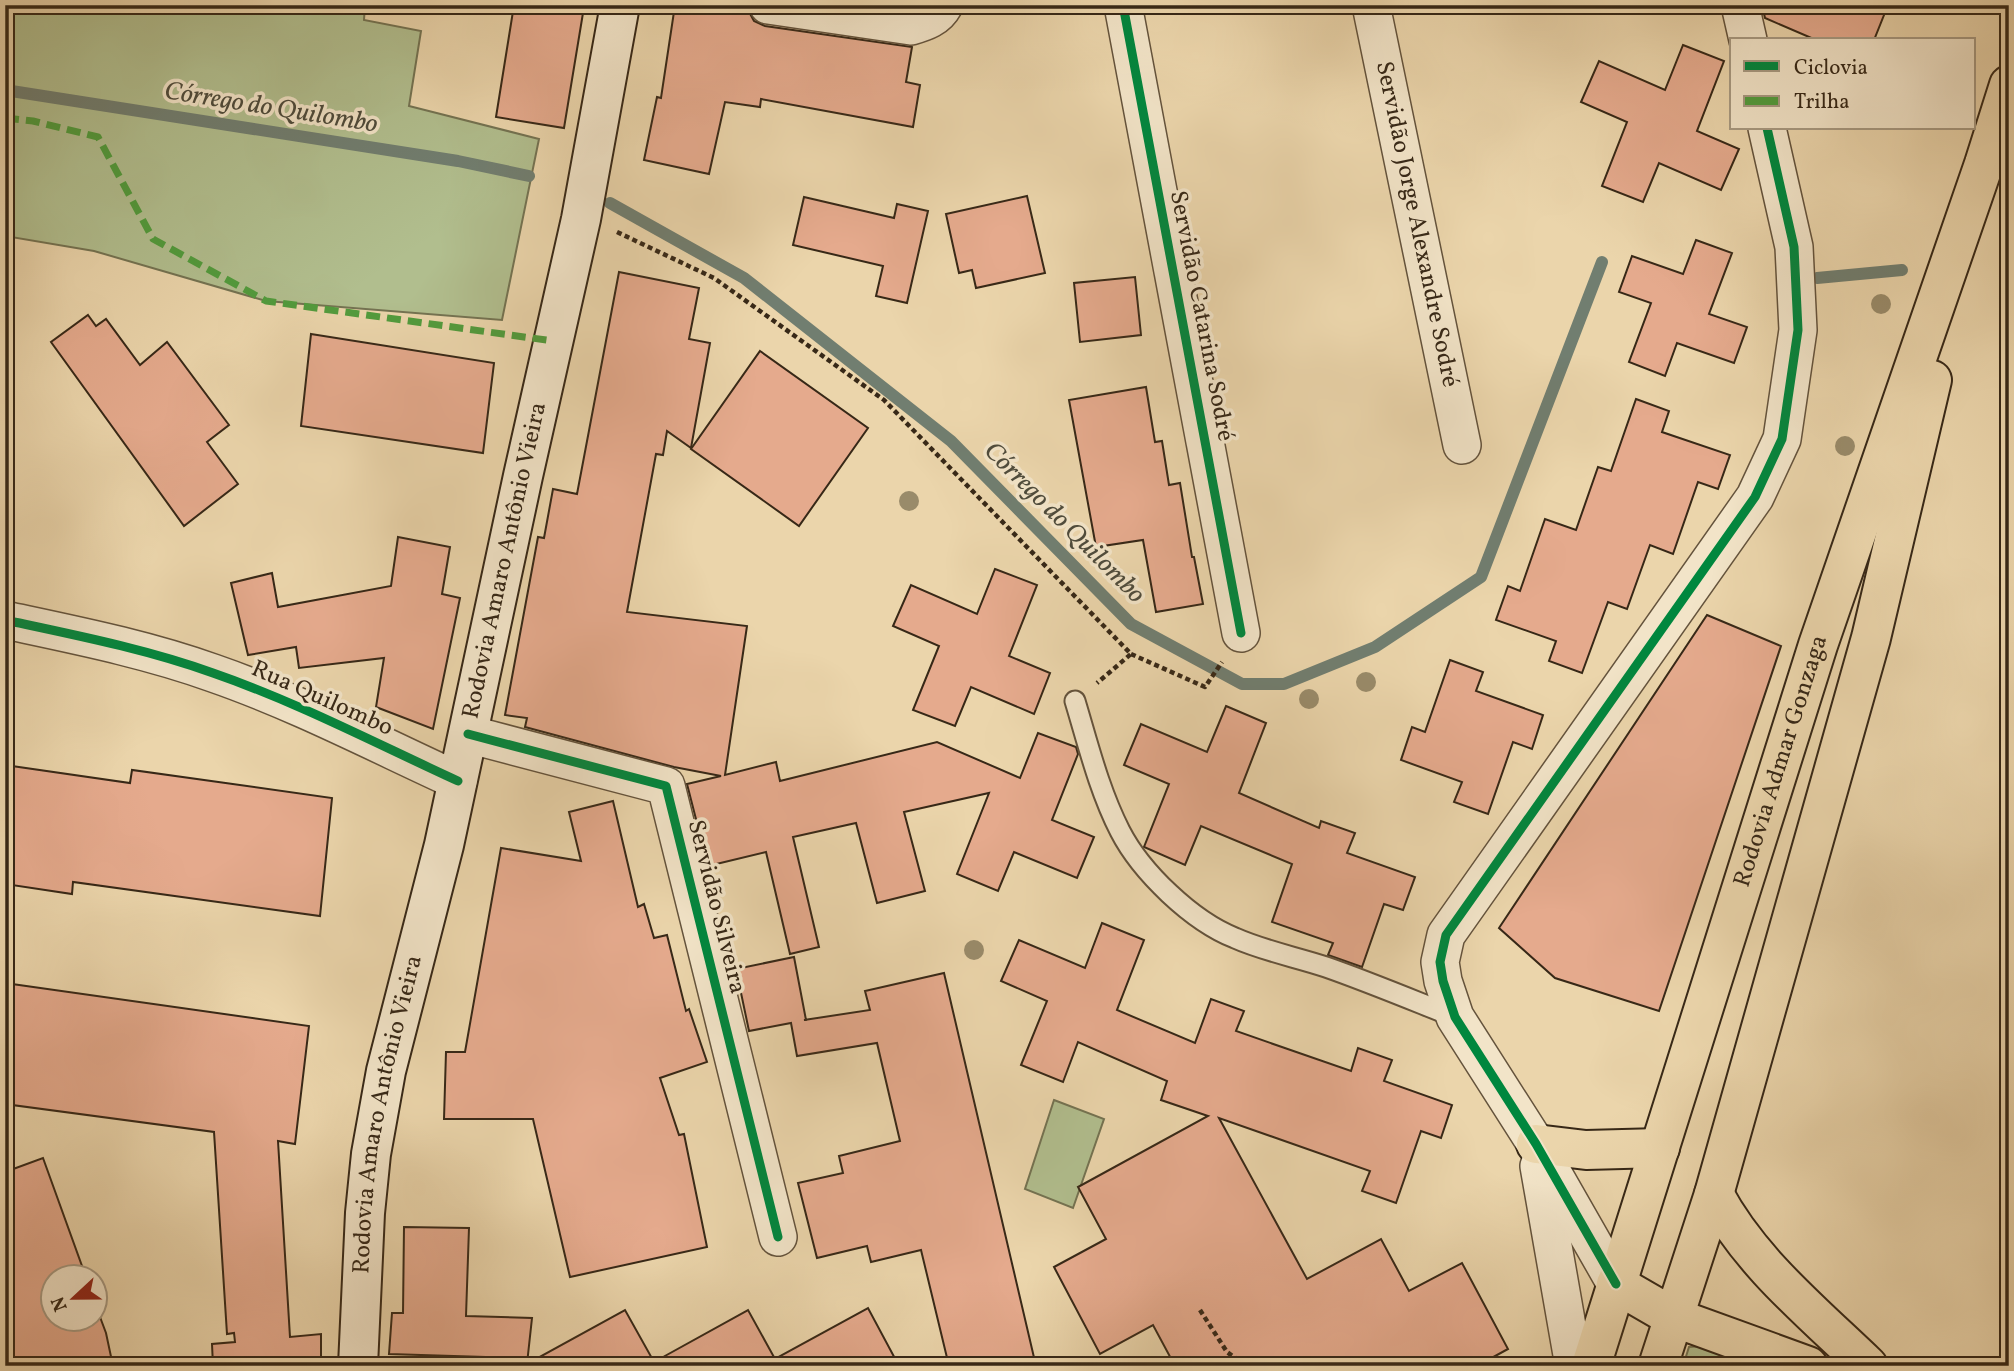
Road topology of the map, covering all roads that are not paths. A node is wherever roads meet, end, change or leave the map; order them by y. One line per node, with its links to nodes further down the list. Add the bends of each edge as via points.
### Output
1 (620, 5): 15 (main road, Rodovia Amaro Antônio Vieira, via 581,219)
2 (768, 5): 3 (street, via 911,26 940,14)
3 (944, 5)
4 (1123, 5): 13 (street, Servidão Catarina Sodré)
5 (1371, 5): 11 (street, Servidão Jorge Alexandre Sodré)
6 (1740, 5): 7 (street)
7 (1748, 38)
8 (2009, 85): 10 (main road, Rodovia Admar Gonzaga)
9 (1767, 130): 17 (street, via 1794,247 1798,316 1782,439 1755,497 1446,935 1440,962)
10 (1984, 164): 19 (main road, Rodovia Admar Gonzaga, via 1818,645); 20 (main road, Rodovia Admar Gonzaga, via 1871,638)
11 (1462, 445)
12 (5, 620): 16 (street, Rua Quilombo, via 135,649 213,673)
13 (1241, 633)
14 (1074, 701): 17 (lane, via 1121,831 1140,860 1185,907 1235,939 1334,970)
15 (468, 734): 16 (main road, Rodovia Amaro Antônio Vieira); 21 (street, Servidão Silveira, via 666,786)
16 (458, 781): 24 (main road, Rodovia Amaro Antônio Vieira, via 386,1071 371,1154)
17 (1455, 1017): 18 (street)
18 (1536, 1144): 19 (main road, via 1586,1150); 22 (street); 25 (street)
19 (1660, 1148): 22 (main road, Rodovia Admar Gonzaga)
20 (1714, 1194): 23 (main road, Rodovia Admar Gonzaga); 29 (main road, via 1744,1241 1783,1285)
21 (778, 1237)
22 (1616, 1284): 23 (main road); 26 (main road, Rodovia Admar Gonzaga)
23 (1673, 1317): 27 (main road, Rodovia Admar Gonzaga); 28 (main road)
24 (358, 1366)
25 (1574, 1366)
26 (1591, 1366)
27 (1658, 1366)
28 (1808, 1366)
29 (1868, 1366)

